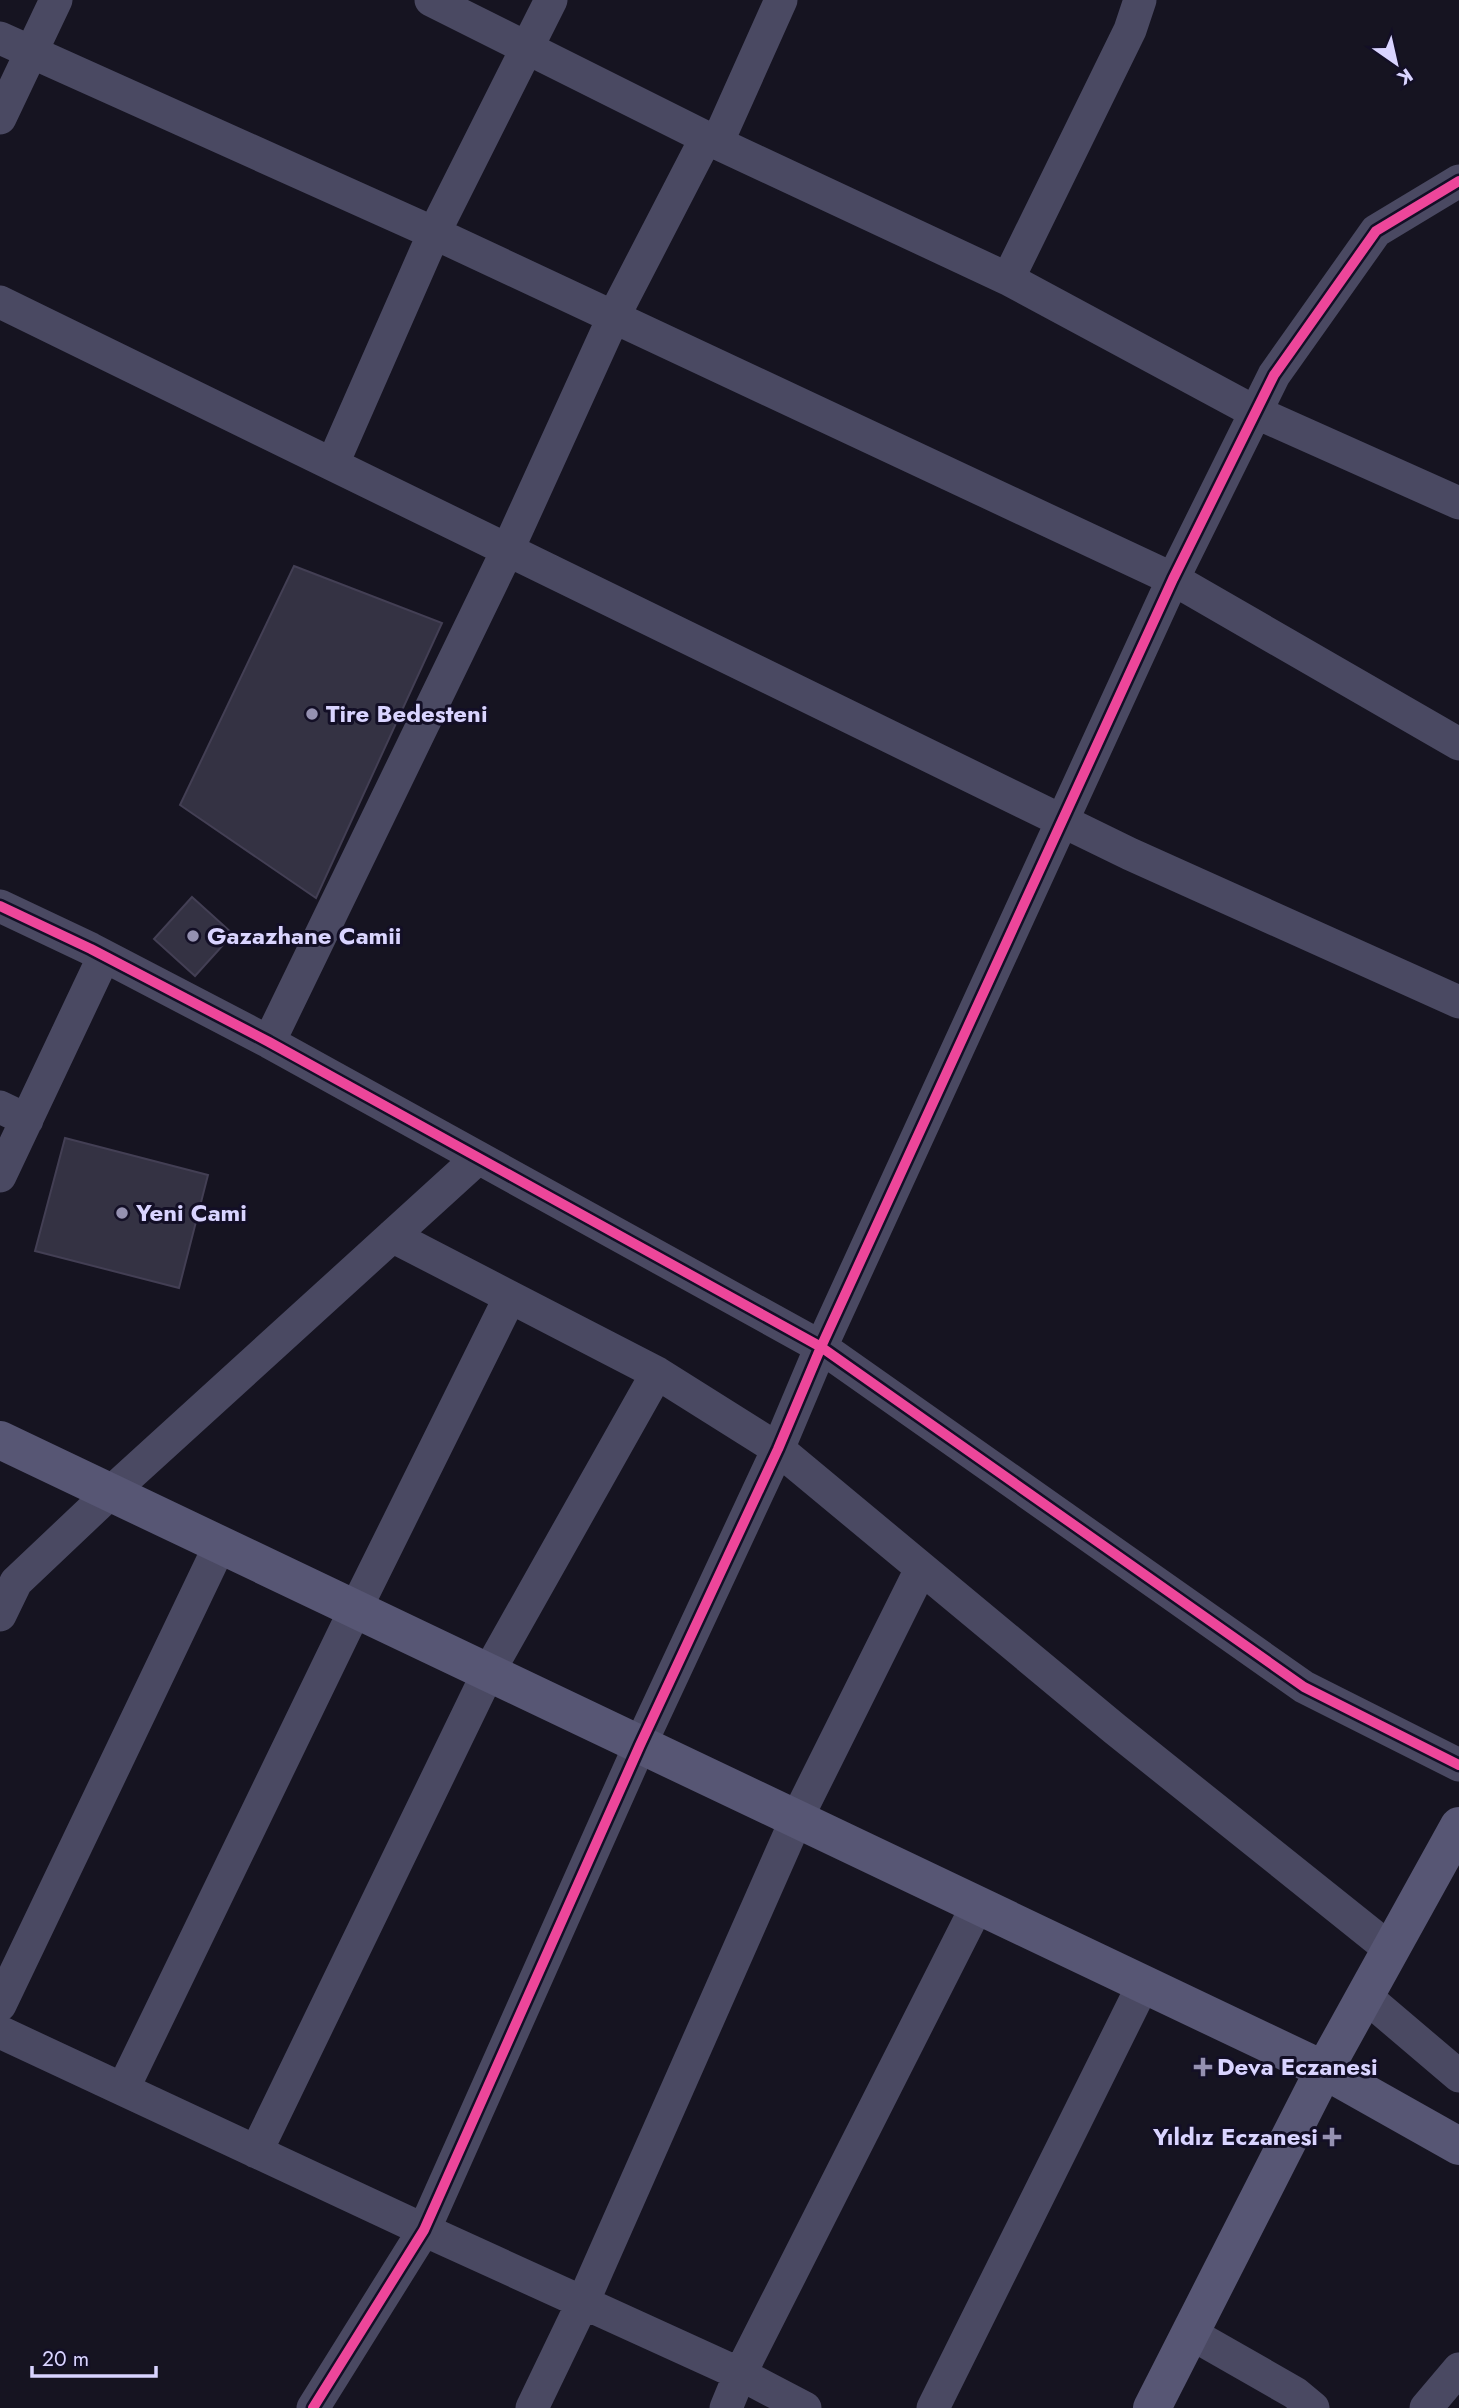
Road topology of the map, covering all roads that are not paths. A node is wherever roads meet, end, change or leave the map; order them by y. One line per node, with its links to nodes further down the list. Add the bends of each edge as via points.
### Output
1 (56, 0): 8 (street)
2 (431, 0): 7 (street)
3 (551, 0): 7 (street)
4 (781, 0): 10 (street)
5 (1140, 0): 13 (street, via 1130,30)
6 (0, 38): 8 (street)
7 (528, 49): 10 (street); 12 (street)
8 (32, 54): 9 (street); 12 (street)
9 (0, 118)
10 (712, 140): 13 (street); 15 (street)
11 (1459, 181): 16 (street, via 1376,231 1274,375)
12 (434, 233): 15 (street); 17 (street)
13 (1008, 279): 16 (street)
14 (0, 302): 17 (street)
15 (614, 316): 19 (street); 20 (street)
16 (1255, 412): 18 (street); 20 (street)
17 (333, 463): 19 (street)
18 (1459, 503)
19 (508, 549): 22 (street); 26 (street)
20 (1173, 579): 21 (street); 22 (street)
21 (1459, 744)
22 (1062, 821): 25 (street); 32 (street)
23 (0, 906): 24 (street)
24 (104, 956): 26 (street); 27 (street)
25 (1459, 1002)
26 (269, 1042): 28 (street)
27 (13, 1113): 29 (street)
28 (478, 1158): 30 (street); 32 (street)
29 (0, 1176)
30 (392, 1236): 31 (street); 36 (street)
31 (510, 1297): 33 (street); 39 (street)
32 (821, 1347): 35 (street); 43 (street, via 1304,1687)
33 (657, 1373): 35 (street); 41 (street)
34 (0, 1440): 36 (street)
35 (778, 1449): 38 (street); 42 (street)
36 (110, 1493): 37 (street); 40 (street, via 16,1582)
37 (220, 1545): 39 (street); 50 (street)
38 (921, 1569): 44 (street); 47 (street)
39 (355, 1609): 41 (street); 54 (street)
40 (0, 1615)
41 (488, 1673): 42 (street); 56 (street)
42 (640, 1745): 44 (street); 57 (street)
43 (1459, 1765)
44 (796, 1820): 46 (street); 58 (street)
45 (1459, 1826): 47 (street)
46 (977, 1906): 48 (street); 61 (street)
47 (1391, 1950): 49 (street)
48 (1143, 1984): 52 (street); 66 (street)
49 (1365, 1996): 52 (street); 53 (street)
50 (0, 2005)
51 (0, 2032): 54 (street)
52 (1324, 2070): 55 (street); 59 (street)
53 (1459, 2076)
54 (123, 2090): 56 (street)
55 (1459, 2146)
56 (256, 2152): 57 (street)
57 (424, 2230): 58 (street); 62 (street)
58 (583, 2302): 61 (street); 63 (street)
59 (1190, 2333): 67 (street); 68 (street)
60 (1459, 2368): 69 (street)
61 (740, 2374): 64 (street); 65 (street)
62 (313, 2408)
63 (532, 2408)
64 (726, 2408)
65 (805, 2408)
66 (933, 2408)
67 (1152, 2408)
68 (1313, 2408)
69 (1426, 2408)

